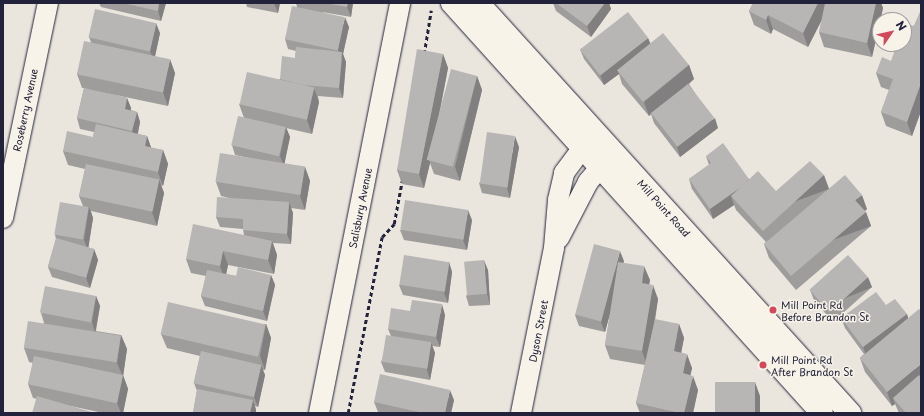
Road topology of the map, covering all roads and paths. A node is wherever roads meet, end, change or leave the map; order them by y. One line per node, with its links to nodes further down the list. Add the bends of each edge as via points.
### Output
1 (48, 3): 10 (street, Roseberry Avenue)
2 (400, 3): 12 (street, Salisbury Avenue)
3 (478, 3): 7 (main road, Mill Point Road)
4 (455, 4): 7 (main road, Mill Point Road)
5 (432, 9): 6 (path)
6 (422, 63)
7 (589, 139): 8 (main road, Mill Point Road); 11 (street, Dyson Street, via 564,173 558,200)
8 (607, 159): 11 (street, Dyson Street, via 571,212); 15 (main road, Mill Point Road); 16 (main road, Mill Point Road)
9 (403, 177): 13 (path, via 394,224 382,237)
10 (3, 218)
11 (554, 248): 14 (street, Dyson Street)
12 (319, 413)
13 (348, 413)
14 (521, 413)
15 (822, 413)
16 (850, 413)

